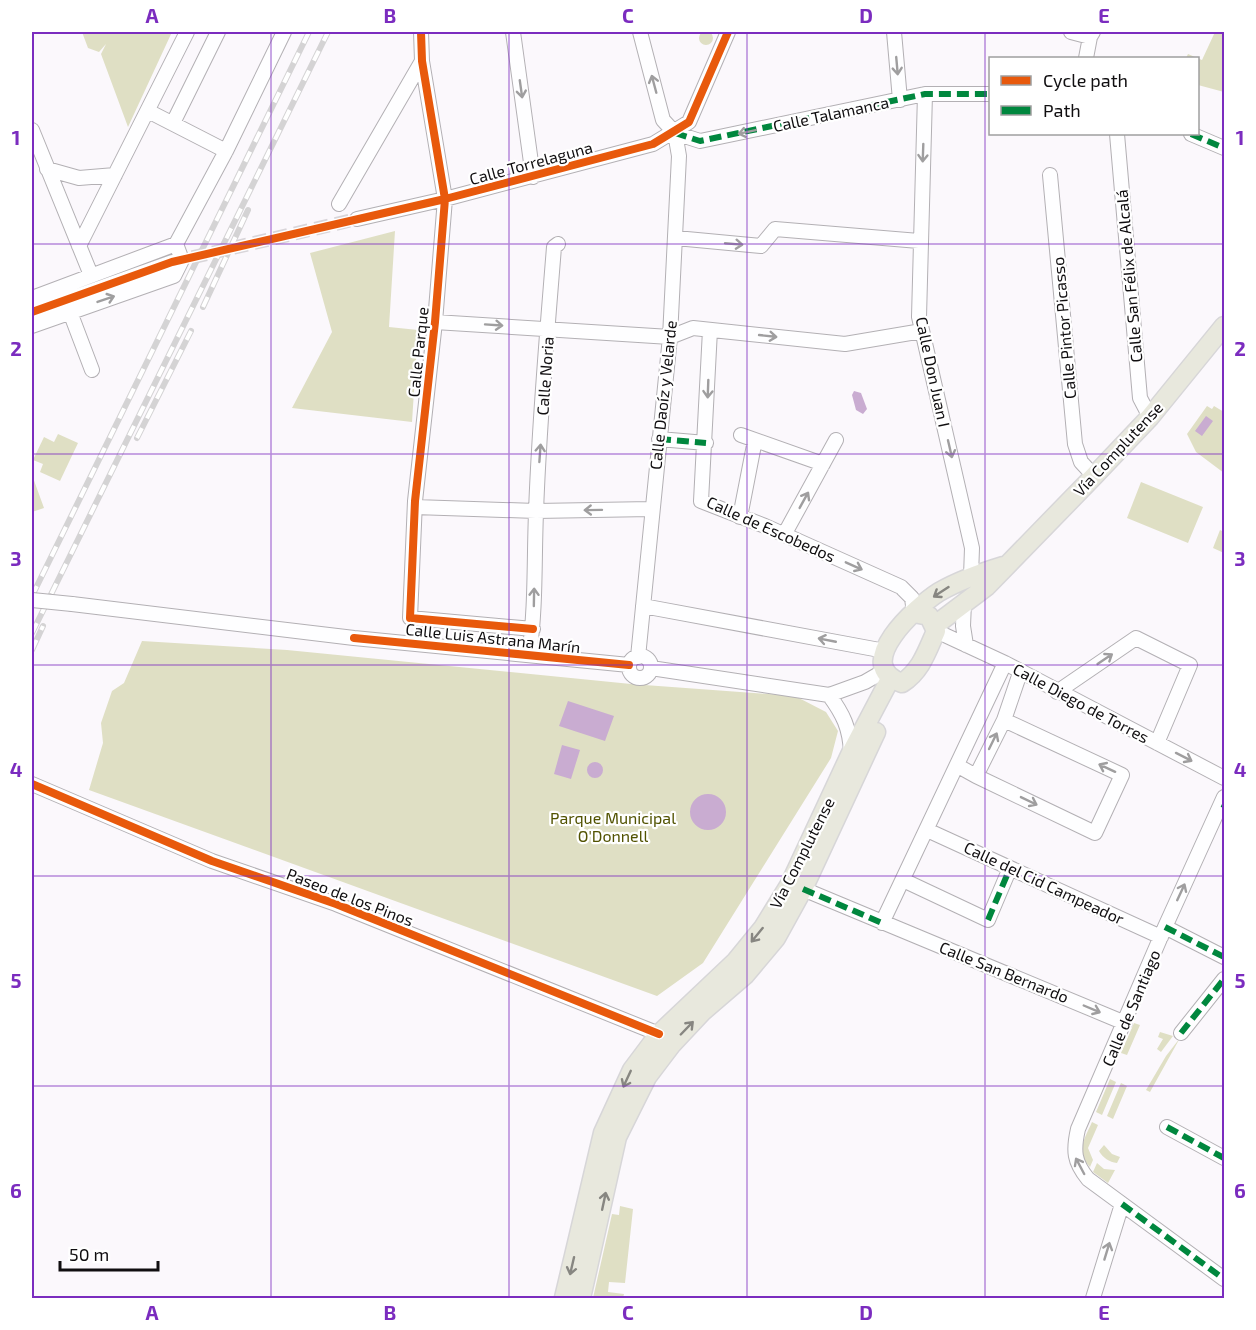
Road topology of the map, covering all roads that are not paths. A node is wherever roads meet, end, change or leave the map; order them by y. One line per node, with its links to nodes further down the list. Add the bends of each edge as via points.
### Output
1 (187, 32): 16 (street)
2 (218, 32): 17 (street)
3 (284, 32): 23 (street)
4 (421, 32): 12 (street, Calle Parque)
5 (513, 32): 27 (street, one-way to 27)
6 (640, 32): 18 (street, one-way to 6, via 663,120)
7 (728, 32): 18 (street, via 689,122)
8 (894, 32): 15 (street, one-way to 15)
9 (1071, 32): 10 (street)
10 (1092, 34): 11 (street)
11 (1086, 57)
12 (422, 61): 28 (street, Calle Parque); 29 (street)
13 (925, 94): 14 (street, Calle Talamanca); 15 (street, Calle Talamanca); 32 (street, Calle Don Juan I, one-way to 32)
14 (989, 94)
15 (900, 100): 18 (street, Calle Talamanca, one-way to 18, via 700,141)
16 (148, 111): 17 (street); 25 (street)
17 (172, 123): 23 (street)
18 (675, 133): 27 (street, Calle Torrelaguna, via 653,144); 31 (street, Calle Daoíz y Velarde, via 679,156)
19 (32, 134): 24 (street)
20 (1117, 135): 49 (street, Calle San Félix de Alcalá, via 1140,398)
21 (1193, 135): 22 (street)
22 (1224, 148)
23 (226, 151): 33 (street)
24 (47, 169): 25 (street, via 79,178); 35 (street)
25 (114, 175): 35 (street)
26 (1050, 175): 56 (street, Calle Pintor Picasso, via 1075,444 1081,462)
27 (533, 177): 28 (street, Calle Torrelaguna)
28 (445, 200): 30 (street, Calle Torrelaguna); 41 (street, Calle Parque)
29 (339, 204)
30 (357, 219)
31 (676, 238): 32 (street, one-way to 32, via 761,246 775,230); 47 (street, Calle Daoíz y Velarde)
32 (920, 241): 46 (street, Calle Don Juan I)
33 (176, 244): 37 (street); 40 (street, one-way to 33, via 174,276 182,260)
34 (558, 244): 44 (street, Calle Noria, via 554,247)
35 (79, 246): 37 (street)
36 (172, 262): 39 (street)
37 (91, 275): 38 (street)
38 (32, 298)
39 (32, 312)
40 (70, 312): 42 (street); 48 (street)
41 (435, 322): 44 (street, one-way to 44); 57 (street, Calle Parque)
42 (32, 326)
43 (1224, 326): 49 (main road, Vía Complutense)
44 (549, 329): 47 (street); 59 (street, Calle Noria, one-way to 44)
45 (710, 330): 46 (street, one-way to 46, via 844,344); 47 (street, via 693,328); 54 (street, Calle de Escobedos, one-way to 54)
46 (922, 331): 63 (street, Calle Don Juan I, one-way to 63, via 972,548)
47 (670, 336): 51 (street, Calle Daoíz y Velarde)
48 (92, 370)
49 (1150, 417): 56 (main road, Vía Complutense)
50 (741, 435): 52 (street)
51 (659, 439): 54 (street); 58 (street, Calle Daoíz y Velarde)
52 (755, 440): 55 (street); 60 (street)
53 (836, 440): 55 (street)
54 (706, 443): 60 (street, Calle de Escobedos, via 701,501)
55 (824, 464): 61 (street, one-way to 55)
56 (1094, 476): 62 (main road, Vía Complutense)
57 (415, 507): 59 (street); 68 (street, Calle Parque)
58 (651, 508): 59 (street, one-way to 59); 66 (street, Calle Daoíz y Velarde)
59 (536, 511): 70 (street, Calle Noria, one-way to 59)
60 (740, 517): 61 (street, Calle de Escobedos)
61 (784, 536): 67 (street, Calle de Escobedos, one-way to 67, via 901,587 912,598)
62 (1003, 566): 63 (main road, Vía Complutense); 65 (main road, Vía Complutense, via 987,586)
63 (971, 576): 67 (main road, Vía Complutense, one-way to 67, via 937,594)
64 (32, 600): 73 (street, Calle Luis Astrana Marín, bridge)
65 (964, 603): 69 (main road, Vía Complutense); 71 (street)
66 (643, 606): 72 (street, one-way to 66); 74 (street, Calle Daoíz y Velarde)
67 (914, 613): 69 (main road, via 929,616); 72 (main road, Vía Complutense, via 902,622)
68 (410, 618): 70 (street, Calle Luis Astrana Marín)
69 (935, 628): 71 (street, Calle Diego de Torres); 77 (main road, via 912,677)
70 (533, 629): 73 (street, Calle Noria)
71 (966, 645): 75 (street, Calle Diego de Torres)
72 (885, 651): 77 (main road, via 882,658)
73 (529, 655): 74 (street, Calle Luis Astrana Marín)
74 (634, 661): 79 (street, via 646,658 651,668)
75 (1005, 663): 76 (street, Calle Diego de Torres); 83 (street)
76 (1020, 673): 78 (street, Calle Diego de Torres); 80 (street)
77 (892, 677): 79 (street); 82 (main road, Vía Complutense); 91 (main road, Vía Complutense, via 865,753)
78 (1057, 692): 81 (street, Calle Diego de Torres); 81 (street, one-way to 81, via 1136,638 1190,665)
79 (829, 695): 82 (street, via 845,718)
80 (1004, 720): 84 (street, one-way to 80); 84 (street, one-way to 80, via 1095,833 1122,775)
81 (1156, 743): 85 (street, Calle Diego de Torres, one-way to 85)
82 (851, 753): 98 (main road, Vía Complutense, one-way to 98, via 790,884 763,928 736,962)
83 (958, 766): 84 (street); 88 (street)
84 (976, 776)
85 (1224, 778)
86 (32, 784): 98 (street, Paseo de los Pinos, via 212,861 336,904)
87 (1224, 802): 93 (street, Calle de Santiago, one-way to 87)
88 (927, 830): 89 (street, Calle del Cid Campeador); 90 (street)
89 (1010, 868): 90 (street, via 988,920); 93 (street, Calle del Cid Campeador)
90 (903, 880): 92 (street)
91 (803, 889): 92 (street, Calle San Bernardo); 104 (main road, Vía Complutense, one-way to 91, via 617,1137 647,1077 672,1044 745,975 776,938)
92 (882, 923): 96 (street, Calle San Bernardo, one-way to 96)
93 (1163, 932): 94 (street, Calle del Cid Campeador); 96 (street, Calle de Santiago)
94 (1224, 957)
95 (1224, 979): 97 (street)
96 (1125, 1023): 101 (street, Calle de Santiago, one-way to 96, via 1088,1179 1076,1165 1074,1148 1078,1129)
97 (1181, 1033)
98 (659, 1034): 103 (main road, Vía Complutense, one-way to 103, via 632,1070 603,1133)
99 (1167, 1127): 100 (street)
100 (1220, 1155)
101 (1122, 1204): 102 (street, Calle de Santiago); 105 (street, one-way to 101)
102 (1224, 1279)
103 (564, 1299)
104 (581, 1299)
105 (1093, 1299)

